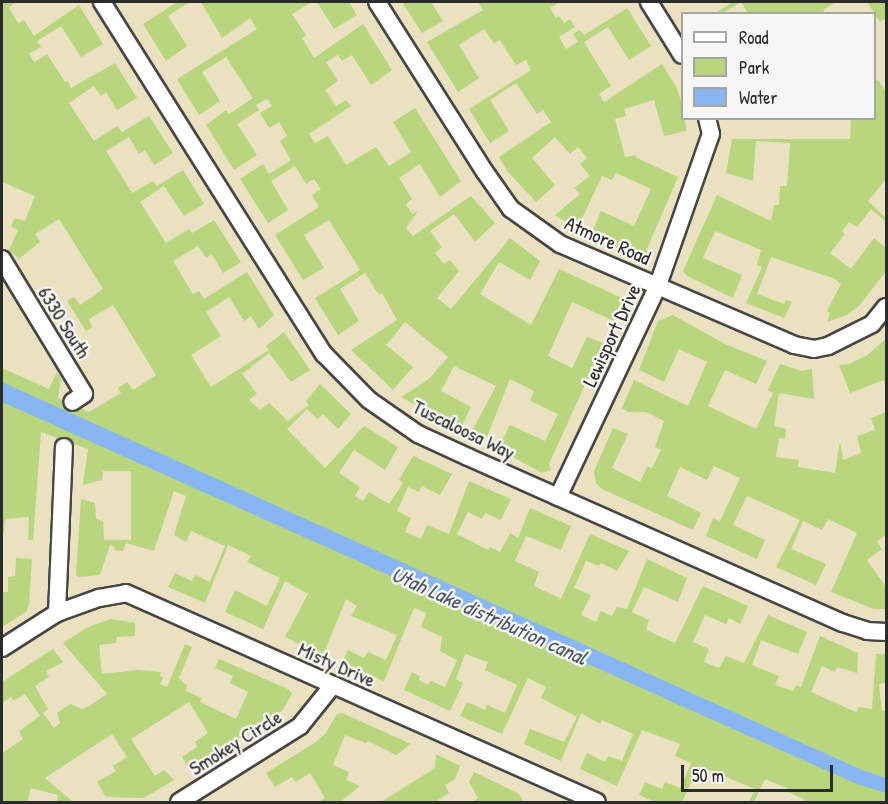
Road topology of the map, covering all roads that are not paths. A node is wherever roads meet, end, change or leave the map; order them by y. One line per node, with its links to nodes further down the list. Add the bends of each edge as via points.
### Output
1 (102, 2): 11 (street, Tuscaloosa Way, via 324,354 348,381 418,434)
2 (377, 2): 7 (street, Atmore Road, via 512,209 560,244)
3 (649, 2): 4 (street)
4 (681, 53)
5 (707, 120): 7 (street, Lewisport Drive, via 711,135)
6 (2, 260): 9 (street, 6330 South, via 84,394)
7 (658, 285): 8 (street, Atmore Road, via 783,342 814,349 872,324); 11 (street, Lewisport Drive)
8 (886, 307)
9 (72, 402)
10 (64, 447): 12 (street)
11 (558, 497): 13 (street, Tuscaloosa Way, via 843,623)
12 (57, 613): 14 (street, Misty Drive); 15 (street, Misty Drive, via 126,593)
13 (886, 632)
14 (2, 648)
15 (333, 685): 16 (street, Misty Drive); 17 (street, Smokey Circle, via 300,726)
16 (568, 797): 18 (street, Misty Drive)
17 (179, 802)
18 (597, 802)

